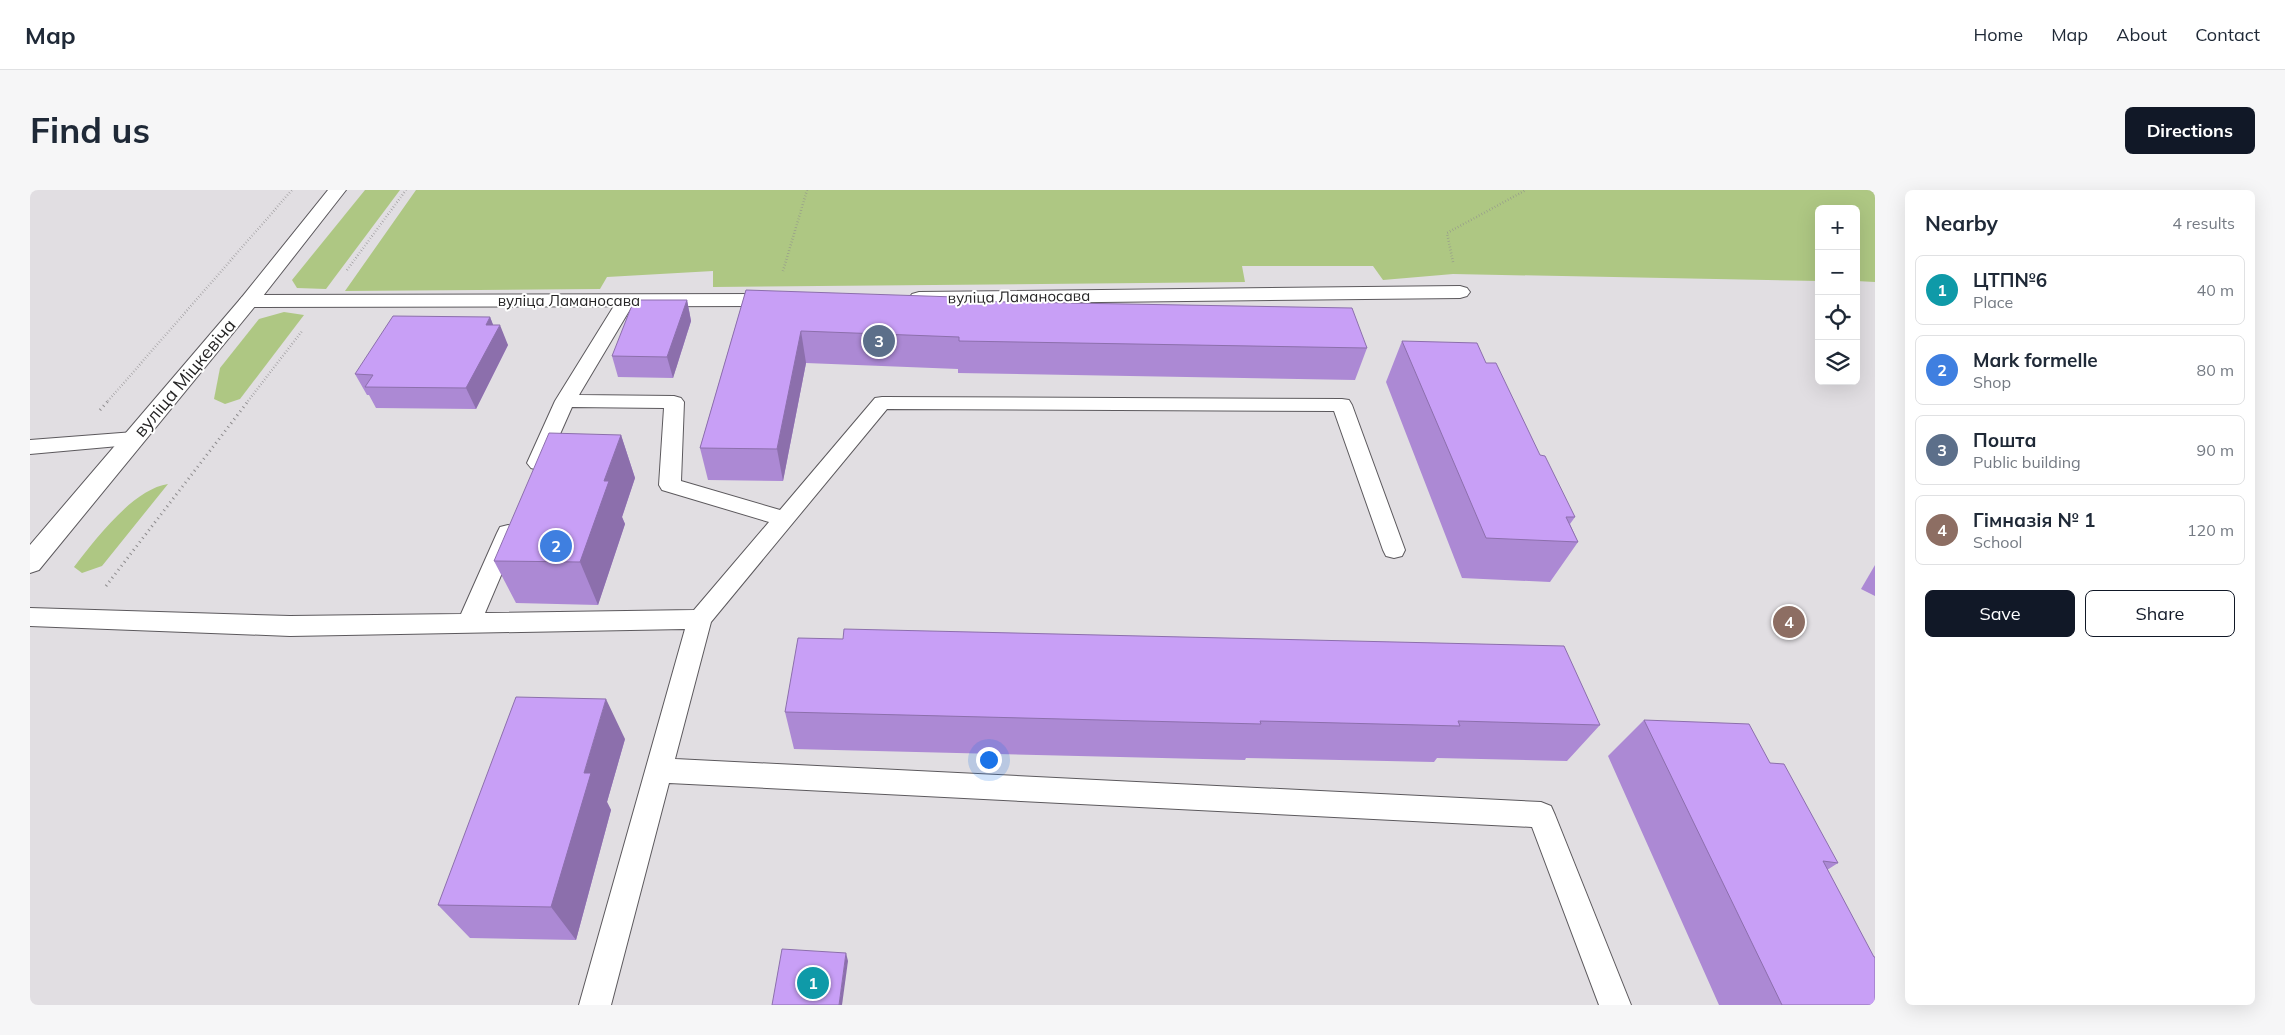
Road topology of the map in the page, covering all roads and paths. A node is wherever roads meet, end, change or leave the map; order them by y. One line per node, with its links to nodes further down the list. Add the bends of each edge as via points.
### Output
1 (292, 190): 15 (path)
2 (337, 190): 10 (street, вуліца Міцкевіча)
3 (406, 190): 11 (path)
4 (807, 190): 9 (path)
5 (1526, 190): 6 (path, via 1447,233)
6 (1460, 292): 7 (street, вуліца Ламаносава)
7 (904, 298)
8 (805, 299): 9 (street, вуліца Ламаносава)
9 (775, 300): 12 (street, вуліца Ламаносава)
10 (249, 301): 11 (street, вуліца Ламаносава); 14 (street, вуліца Міцкевіча)
11 (325, 301): 12 (street, вуліца Ламаносава); 23 (path)
12 (626, 301): 13 (lane)
13 (565, 401): 17 (lane); 19 (lane, via 674,402 670,485)
14 (134, 439): 15 (lane); 21 (street, вуліца Міцкевіча)
15 (71, 444): 16 (lane)
16 (30, 447)
17 (530, 481)
18 (515, 517): 25 (lane)
19 (785, 519): 20 (lane, via 882,403 1342,405); 24 (lane)
20 (1394, 550)
21 (30, 564)
22 (30, 617): 23 (lane)
23 (80, 619): 25 (lane, via 290,626)
24 (700, 619): 25 (lane); 26 (lane)
25 (469, 623)
26 (658, 770): 27 (lane); 28 (lane, via 1541,815)
27 (594, 1005)
28 (1615, 1005)

